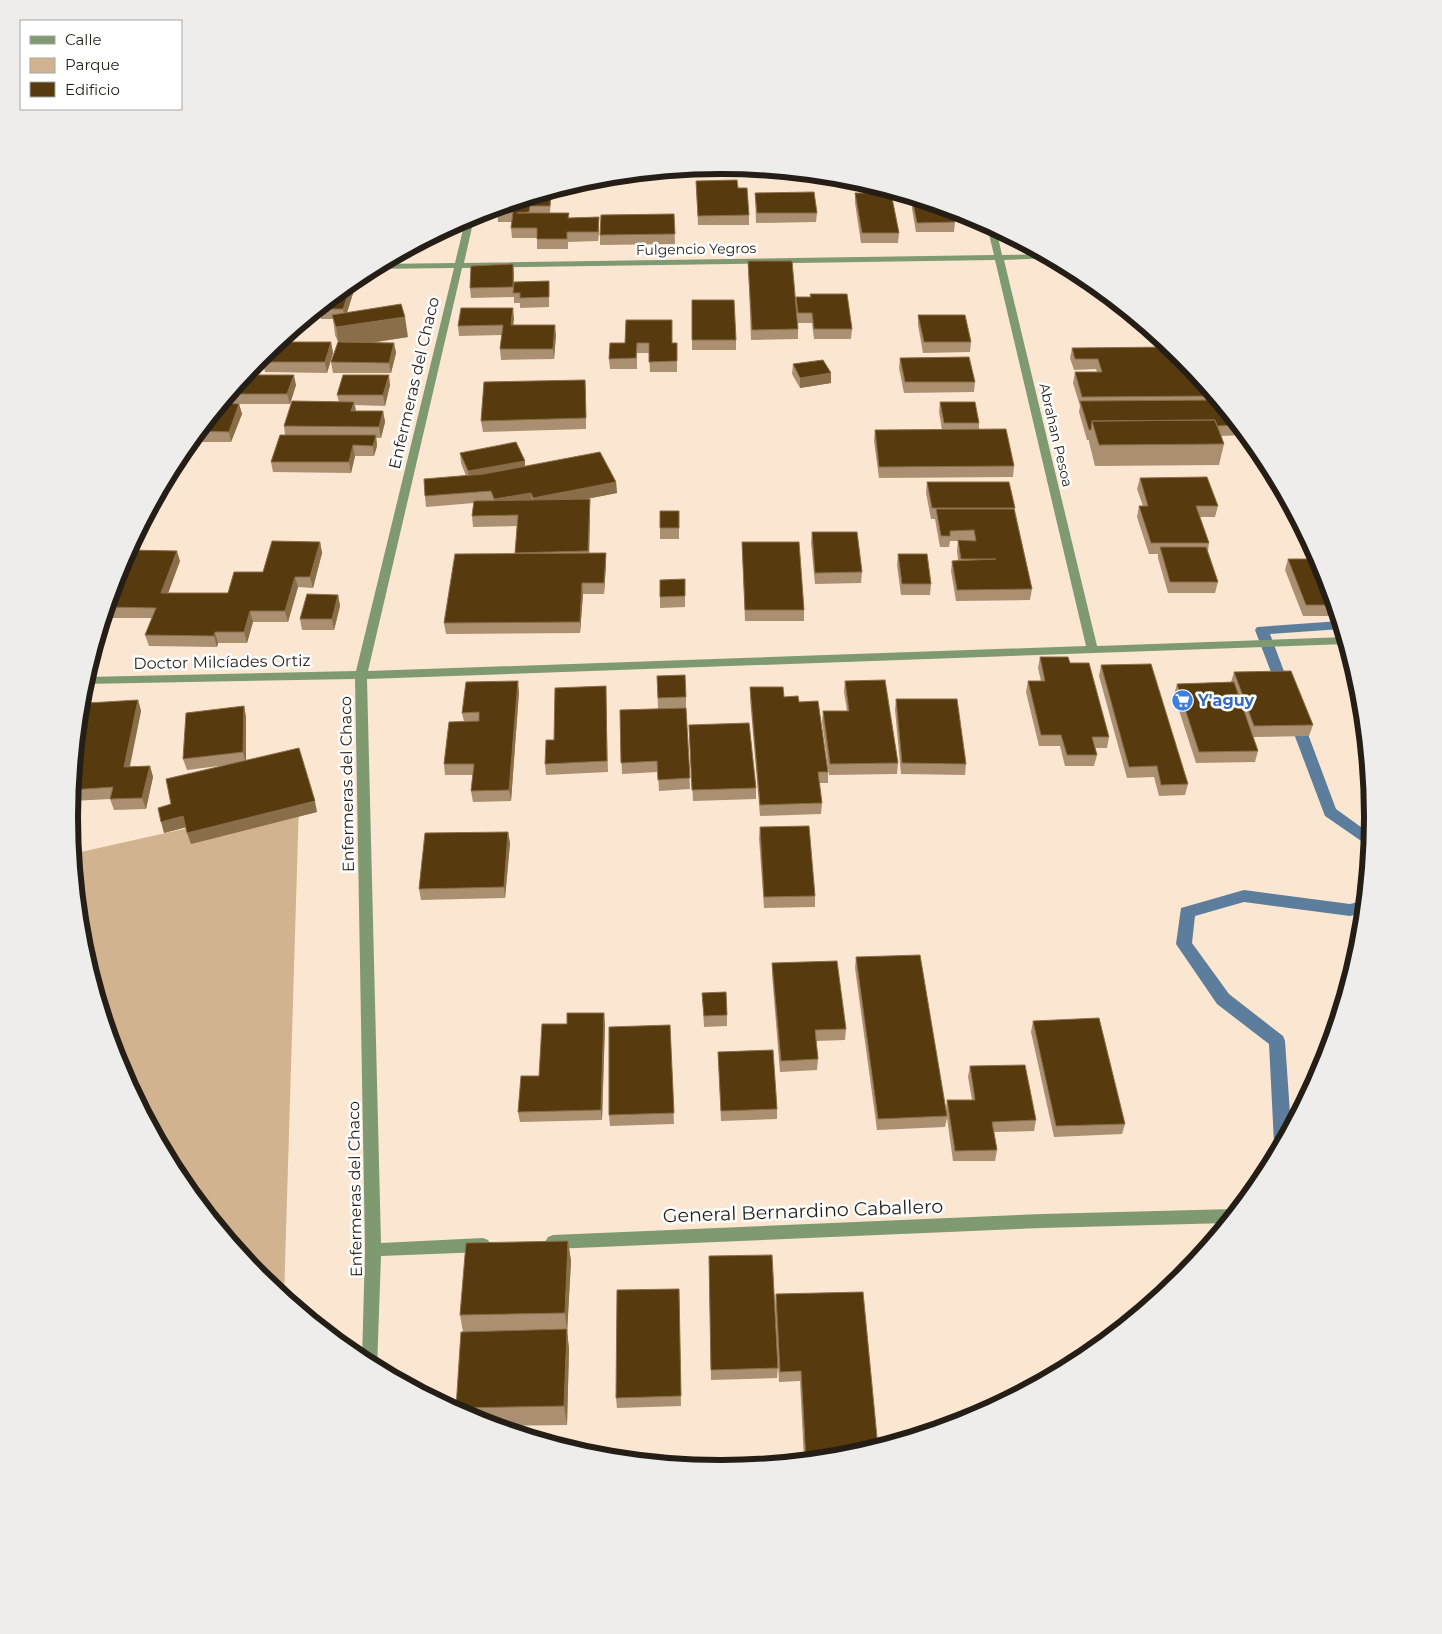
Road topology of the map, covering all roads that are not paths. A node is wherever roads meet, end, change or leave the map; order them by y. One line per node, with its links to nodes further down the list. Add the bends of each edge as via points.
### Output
1 (468, 225): 5 (street, Enfermeras del Chaco)
2 (993, 234): 4 (street, Abrahan Pesoa)
3 (1037, 257): 4 (street, Fulgencio Yegros)
4 (1000, 258): 5 (street, Fulgencio Yegros); 8 (street, Abrahan Pesoa)
5 (458, 265): 6 (street, Fulgencio Yegros); 9 (street, Enfermeras del Chaco)
6 (388, 267)
7 (1340, 642): 8 (street, Doctor Milcíades Ortiz)
8 (1093, 651): 9 (street, Doctor Milcíades Ortiz)
9 (361, 675): 10 (street, Doctor Milcíades Ortiz); 14 (street, Enfermeras del Chaco)
10 (92, 681)
11 (1226, 1216): 12 (street, General Bernardino Caballero)
12 (533, 1243)
13 (503, 1244): 14 (street)
14 (373, 1250): 15 (street, Enfermeras del Chaco)
15 (370, 1356)

